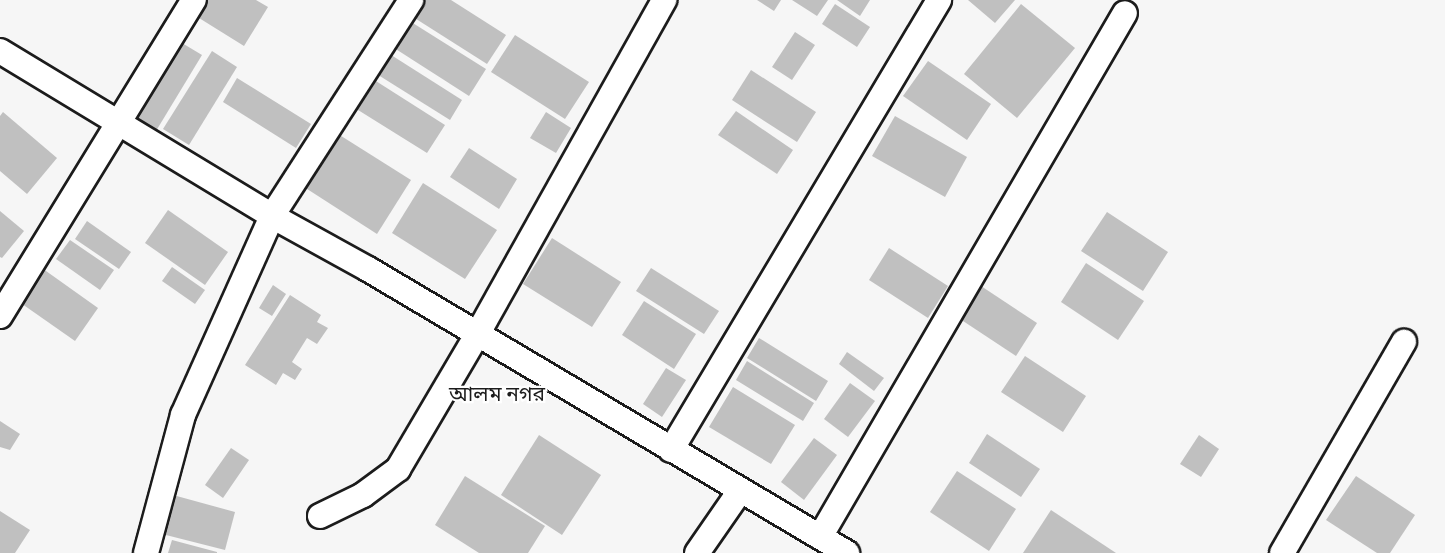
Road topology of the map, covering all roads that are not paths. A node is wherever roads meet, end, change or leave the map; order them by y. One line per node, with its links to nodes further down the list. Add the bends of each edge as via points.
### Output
1 (194, 0): 7 (street)
2 (411, 0): 8 (street)
3 (664, 0): 10 (street)
4 (939, 0): 12 (street)
5 (1125, 13): 15 (street)
6 (0, 51): 7 (street)
7 (119, 121): 8 (street); 9 (street)
8 (272, 216): 10 (street); 16 (street, via 183,414)
9 (0, 316)
10 (477, 335): 12 (street); 14 (street, via 398,469 363,495)
11 (1404, 342): 19 (street)
12 (671, 450): 13 (street)
13 (741, 491): 15 (street); 17 (street)
14 (320, 516)
15 (820, 537): 18 (street)
16 (146, 553)
17 (697, 553)
18 (847, 553)
19 (1282, 553)

